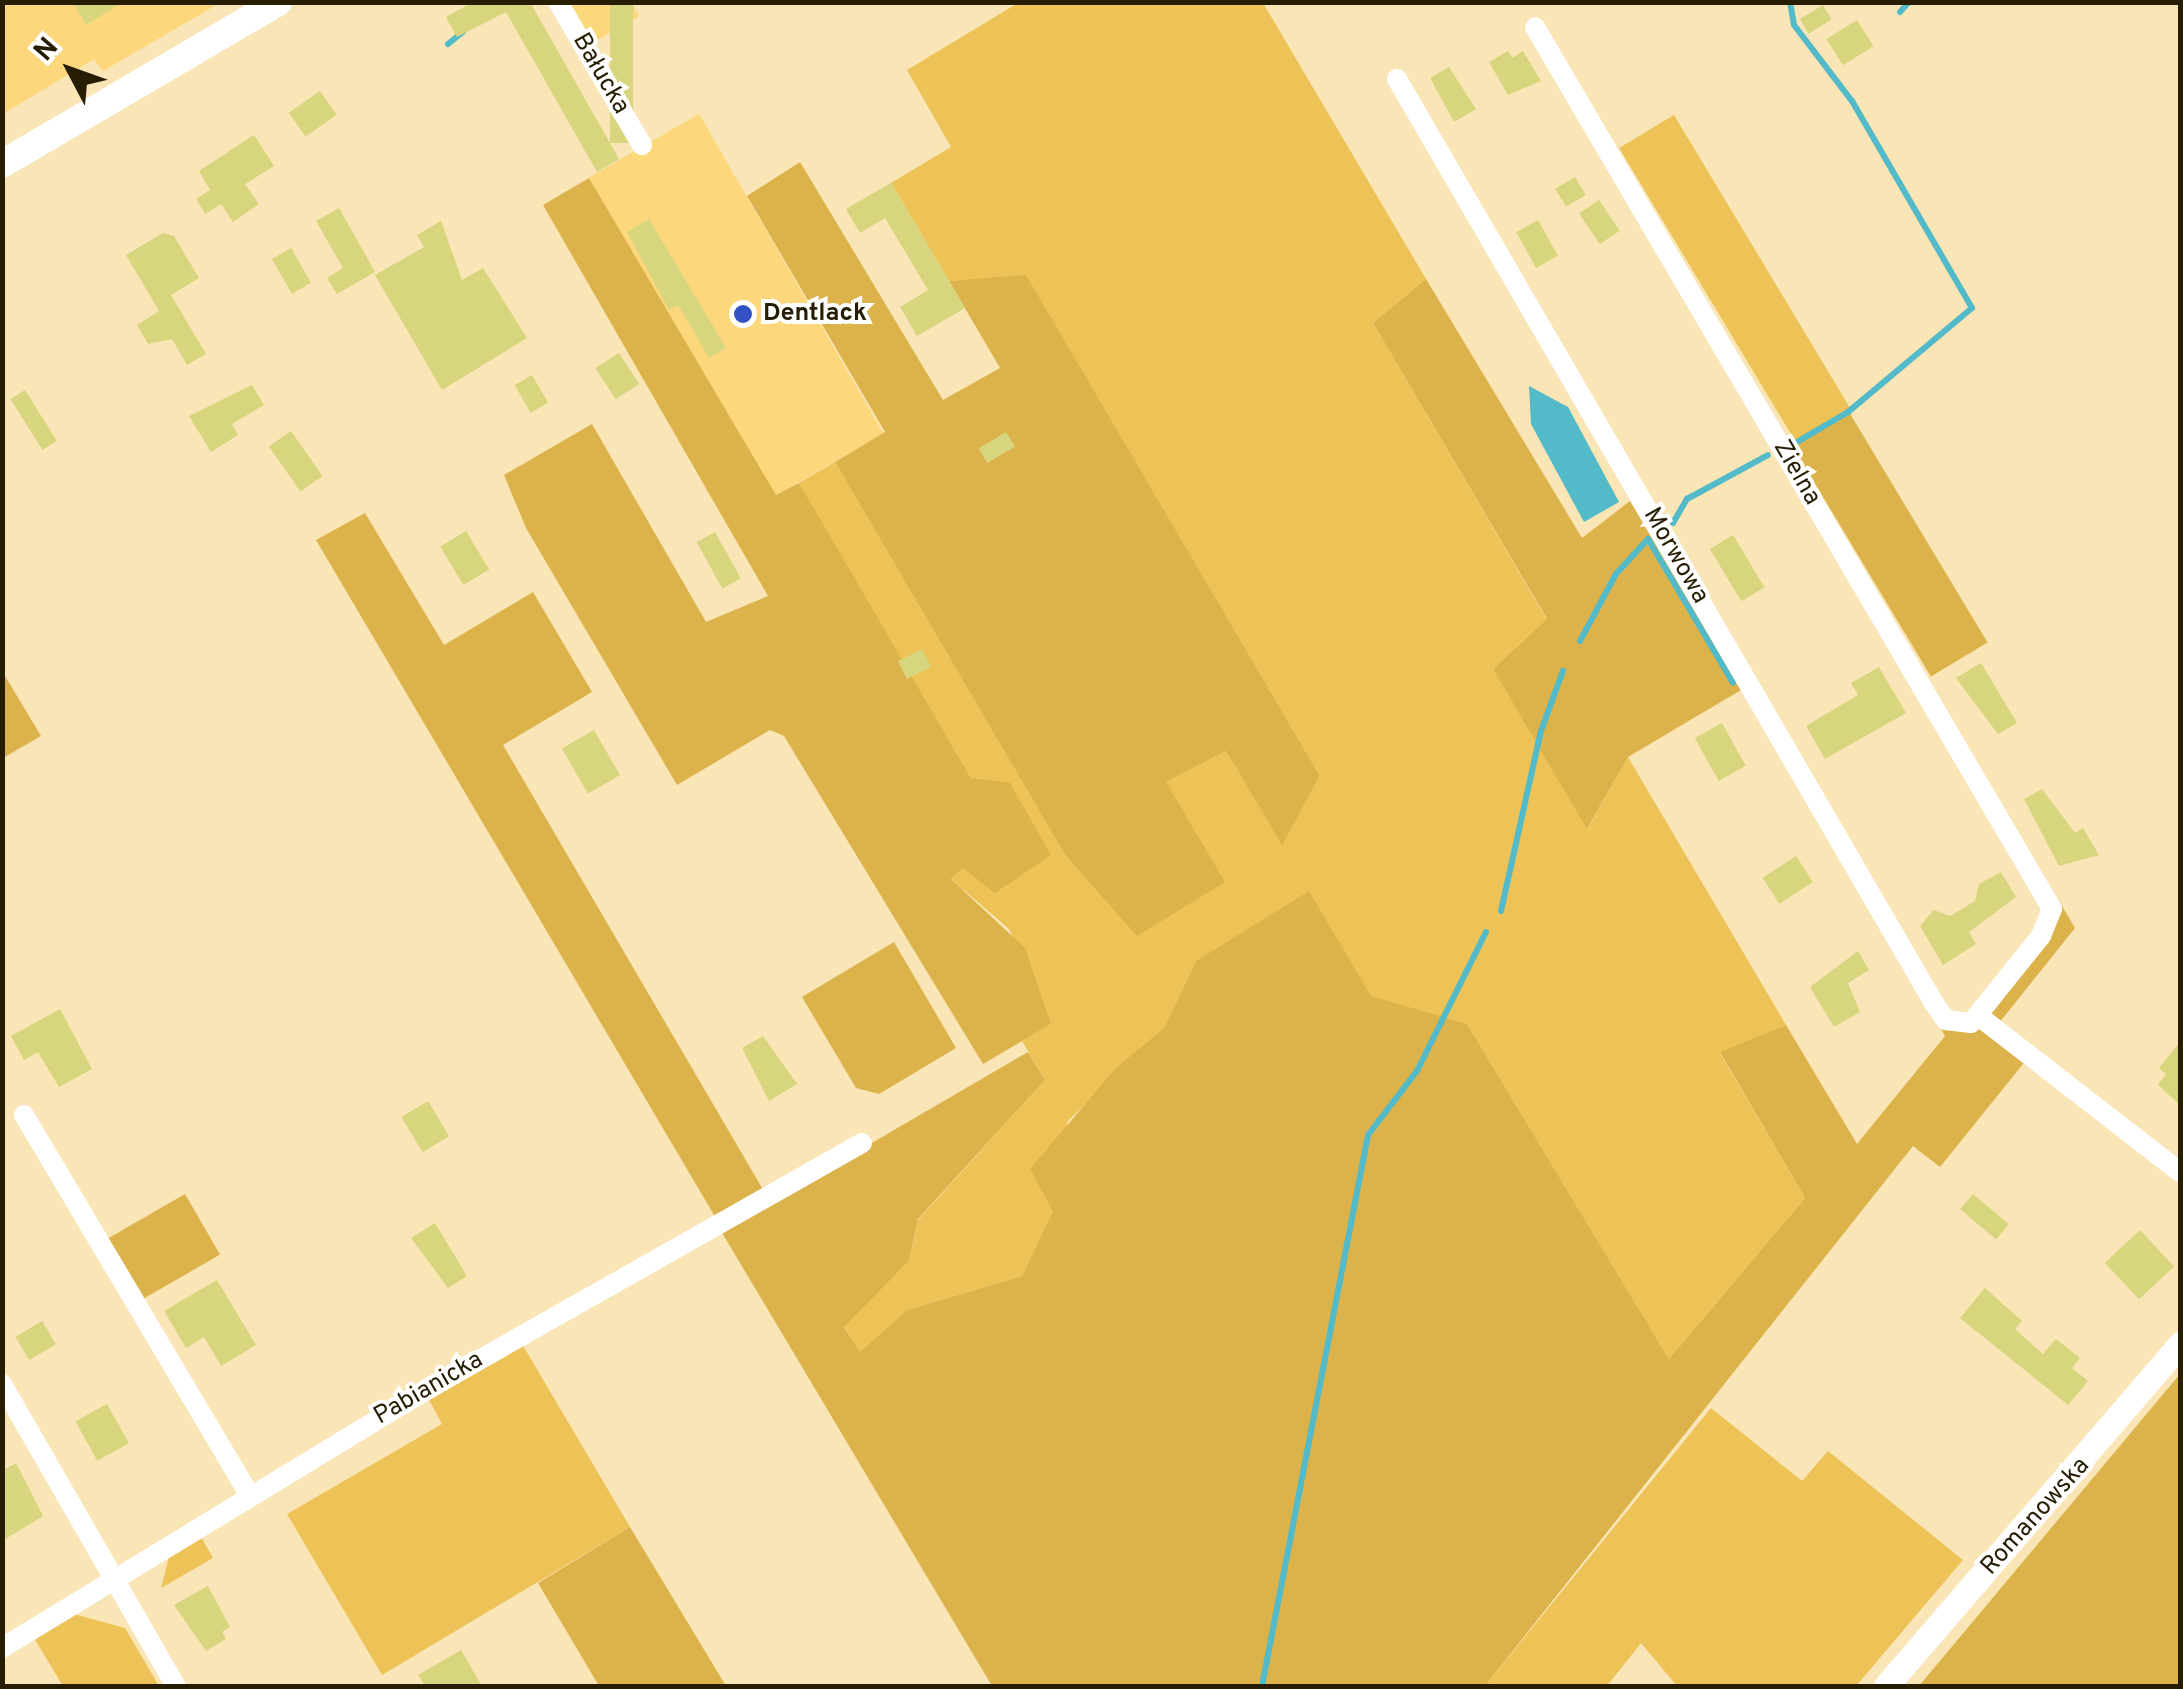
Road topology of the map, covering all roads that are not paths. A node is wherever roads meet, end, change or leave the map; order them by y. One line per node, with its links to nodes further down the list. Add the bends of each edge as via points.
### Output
1 (278, 2): 6 (main road)
2 (558, 2): 5 (street, Bałucka)
3 (1535, 27): 7 (street, Zielna, via 2052,920)
4 (1398, 78): 7 (street, Morwowa, via 1934,1003)
5 (642, 145)
6 (2, 164)
7 (1969, 1021): 10 (street, Morwowa)
8 (24, 1114): 13 (street)
9 (862, 1143): 13 (street, Pabianicka)
10 (2180, 1172)
11 (2180, 1344): 17 (street, Romanowska)
12 (2, 1384): 14 (street)
13 (250, 1496): 14 (street, Pabianicka)
14 (116, 1585): 15 (street, Pabianicka); 16 (street)
15 (2, 1648)
16 (176, 1686)
17 (1886, 1686)

